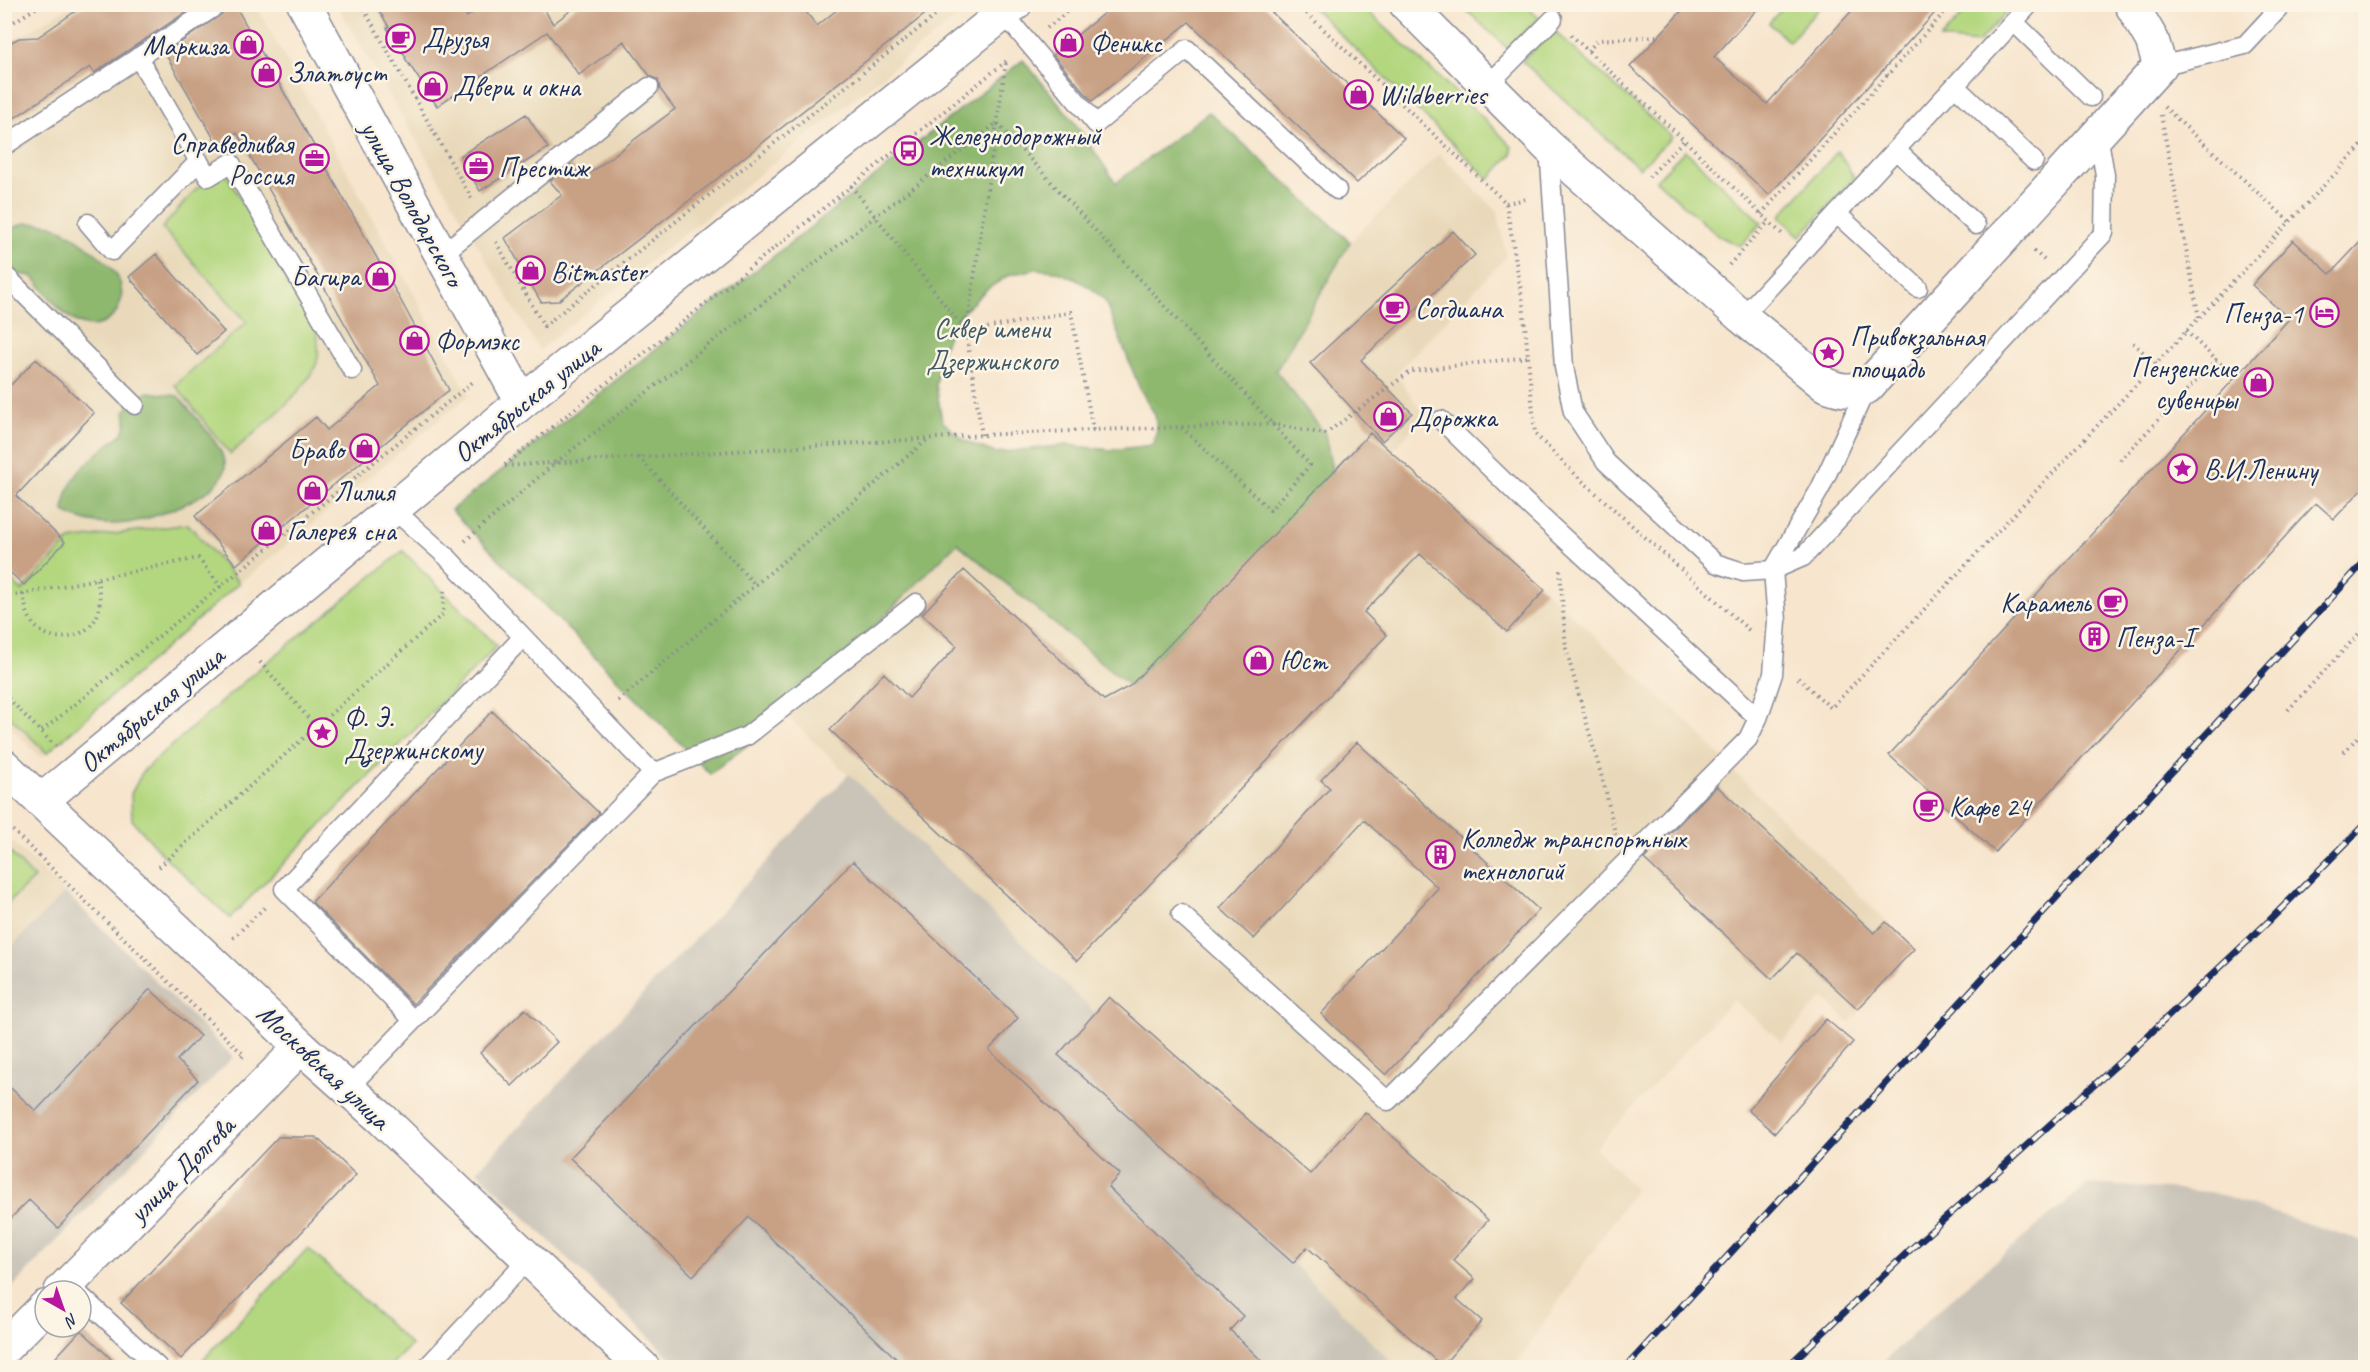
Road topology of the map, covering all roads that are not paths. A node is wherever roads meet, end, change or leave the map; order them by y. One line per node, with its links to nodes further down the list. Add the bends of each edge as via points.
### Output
1 (219, 4): 10 (lane)
2 (304, 4): 26 (street, улица Володарского)
3 (1406, 4): 12 (street)
4 (2030, 4): 9 (lane)
5 (2131, 4): 11 (street, via 2152,40)
6 (2283, 4): 11 (lane, via 2245,45)
7 (1009, 9): 22 (lane, via 1028,44 1096,124 1187,49); 32 (street, Октябрьская улица)
8 (1552, 19): 12 (lane)
9 (2014, 22): 13 (lane); 15 (lane)
10 (138, 57): 17 (lane); 21 (lane)
11 (2160, 66): 16 (street)
12 (1487, 86): 18 (street)
13 (1955, 86): 19 (lane); 20 (lane)
14 (649, 87): 26 (lane)
15 (2091, 97)
16 (2098, 134): 31 (street); 36 (lane, via 2106,175 2104,233 1803,557)
17 (4, 146)
18 (1549, 147): 29 (street); 36 (lane, via 1564,367 1573,411 1606,462 1715,563 1743,572)
19 (1896, 150): 23 (lane); 25 (lane)
20 (2034, 161)
21 (199, 162): 24 (lane, via 112,251); 30 (lane, via 208,177 231,163)
22 (1337, 190)
23 (1837, 214): 28 (lane); 29 (lane)
24 (88, 223)
25 (1976, 225)
26 (441, 255): 32 (street, улица Володарского)
27 (4, 277): 33 (lane)
28 (1918, 288)
29 (1742, 317): 31 (street, via 1824,384 1852,391)
30 (352, 370)
31 (1867, 387): 36 (lane, via 1820,489)
32 (522, 402): 35 (street, Октябрьская улица)
33 (135, 405)
34 (1441, 420): 39 (lane)
35 (393, 509): 38 (lane, via 447,557); 42 (street, Октябрьская улица)
36 (1773, 570): 39 (lane, via 1777,621 1773,674)
37 (916, 603): 41 (lane, via 747,736)
38 (523, 637): 41 (lane); 44 (lane, via 284,889)
39 (1758, 718): 43 (lane, via 1748,739 1388,1101)
40 (4, 766): 42 (street, Московская улица)
41 (652, 773): 44 (lane)
42 (41, 801): 45 (street, Московская улица)
43 (1181, 914)
44 (413, 1020): 46 (lane)
45 (301, 1047): 46 (street, Московская улица); 48 (street, улица Долгова)
46 (348, 1088): 47 (street, Московская улица)
47 (528, 1258): 53 (lane); 54 (street, Московская улица)
48 (82, 1279)
49 (93, 1310): 52 (lane)
50 (33, 1319): 51 (street)
51 (4, 1348)
52 (159, 1368)
53 (426, 1368)
54 (643, 1368)

